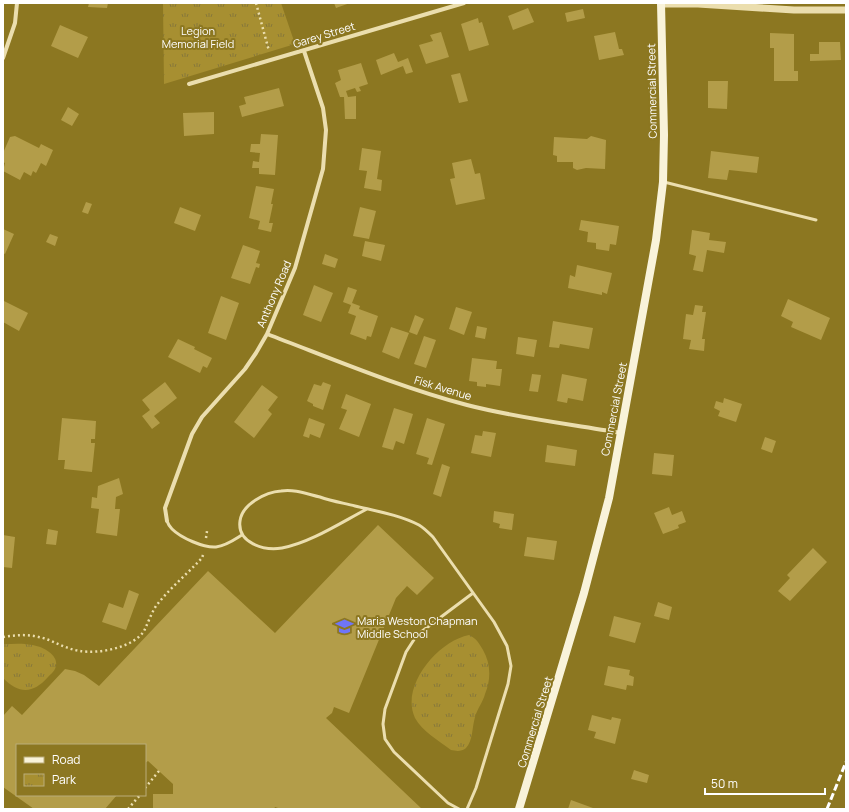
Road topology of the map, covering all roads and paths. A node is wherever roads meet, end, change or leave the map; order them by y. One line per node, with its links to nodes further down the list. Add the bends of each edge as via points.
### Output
1 (17, 3): 7 (street, via 15,23)
2 (256, 3): 8 (path)
3 (464, 3): 6 (street, Garey Street)
4 (661, 4): 5 (street); 10 (main road, Commercial Street)
5 (846, 10)
6 (304, 51): 8 (street, Garey Street); 12 (street, Anthony Road, via 323,108 326,130 323,169 295,268)
7 (3, 58)
8 (272, 60): 9 (street, Garey Street)
9 (189, 84)
10 (663, 182): 11 (lane); 13 (main road, Commercial Street, via 656,240)
11 (816, 220)
12 (267, 334): 13 (street, Fisk Avenue, via 460,403); 15 (street, Anthony Road, via 245,369 202,417 192,434 165,508)
13 (621, 433): 27 (main road, Commercial Street, via 609,498 584,593)
14 (367, 509): 17 (lane, via 304,542 281,548 260,548); 17 (lane, via 298,491 281,491 263,496 246,507 240,521); 19 (lane, via 420,526 433,537)
15 (167, 522): 18 (lane, via 183,537)
16 (207, 530): 18 (path)
17 (242, 535): 18 (lane, via 225,545)
18 (204, 546): 20 (path, via 202,558 155,607 143,632 137,639 125,645 104,651 80,651 41,637)
19 (473, 593): 25 (lane, via 417,635 410,644 385,709 383,724 385,740 394,752 448,803); 26 (lane, via 494,622 507,646 511,666 508,684 476,788)
20 (3, 637)
21 (159, 771): 22 (path)
22 (146, 787)
23 (139, 796): 24 (path)
24 (128, 809)
25 (459, 809)
26 (467, 809)
27 (519, 809)

